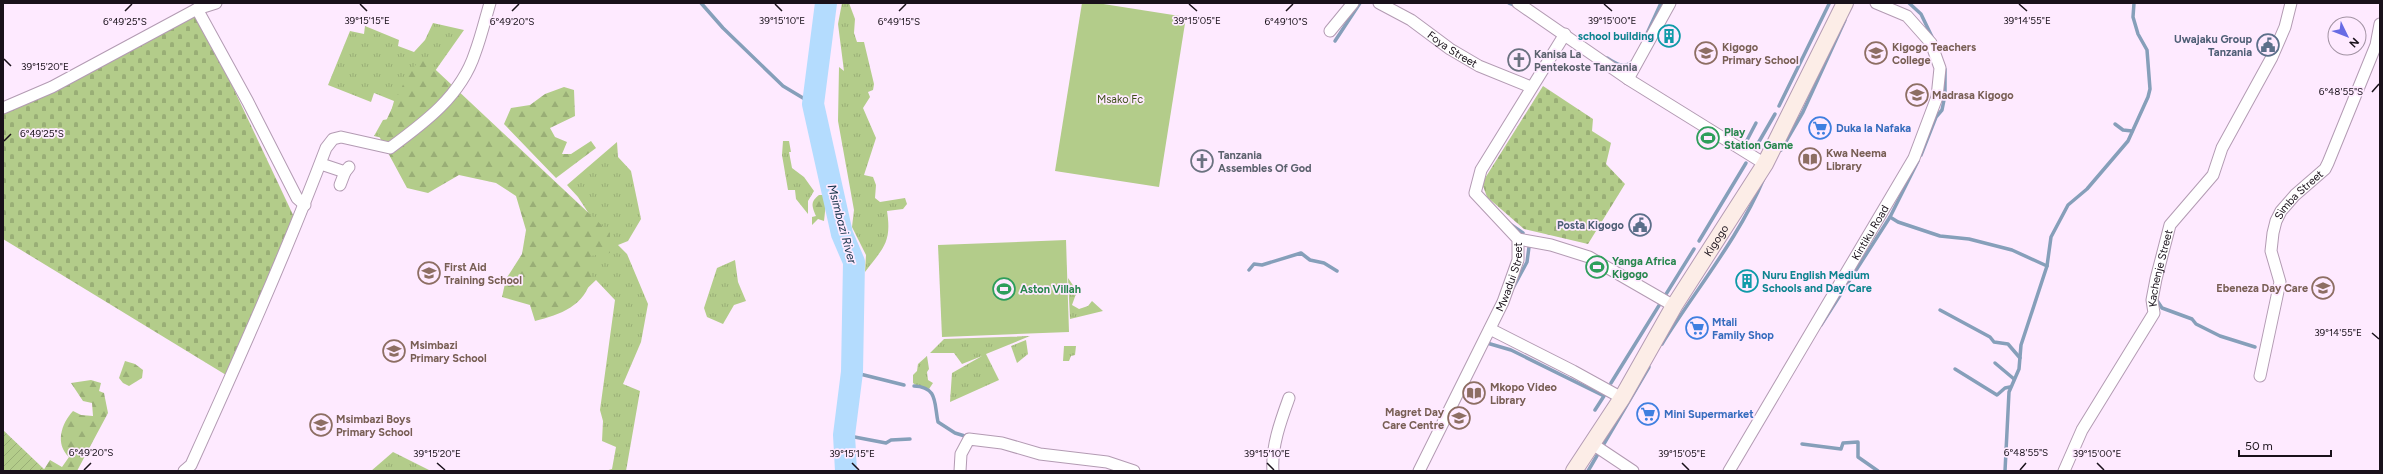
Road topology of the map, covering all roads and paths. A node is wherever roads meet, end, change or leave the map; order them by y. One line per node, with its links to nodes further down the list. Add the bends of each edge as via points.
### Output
1 (216, 3): 10 (street)
2 (490, 3): 17 (street, via 470,66 444,106 390,148 341,137 334,139 326,148)
3 (1353, 3): 12 (street)
4 (1379, 3): 15 (street, Foya Street, via 1411,20 1450,49 1479,66)
5 (1670, 3): 14 (street)
6 (1845, 3): 18 (main road, Kigogo)
7 (1876, 3): 35 (street, Kintiku Road, via 1907,16 1931,43 1940,68 1938,97 1914,158)
8 (2291, 3): 36 (street, Kachenje Street, via 2285,27 2272,57 2222,148 2213,175 2170,225 2152,300 2154,313 2093,411)
9 (1524, 4): 13 (street)
10 (197, 9): 16 (street, via 52,88); 20 (street, via 297,198)
11 (2380, 24): 24 (street, Simba Street, via 2376,44 2328,163 2320,174 2295,195 2276,221 2272,251 2280,282)
12 (1330, 31)
13 (1565, 34): 14 (street); 15 (street, Mwadui Street)
14 (1628, 79): 18 (street)
15 (1531, 87): 21 (street, Mwadui Street, via 1481,170 1475,193)
16 (3, 108)
17 (321, 164): 19 (street, via 347,169); 20 (street)
18 (1765, 164): 22 (main road, Kigogo)
19 (340, 185)
20 (305, 205): 28 (street, via 191,466)
21 (1518, 239): 22 (street, via 1552,245 1589,257); 23 (street, Mwadui Street, via 1518,260)
22 (1674, 306): 26 (main road, Kigogo)
23 (1490, 329): 26 (street); 32 (street, Mwadui Street)
24 (2260, 376)
25 (1289, 398): 31 (street, via 1280,425)
26 (1622, 398): 27 (main road, Kigogo)
27 (1591, 443): 33 (main road, Kigogo); 34 (street)
28 (184, 471)
29 (960, 471): 30 (street, via 961,454 969,439 991,441 1040,454 1107,462)
30 (1134, 471)
31 (1273, 471)
32 (1419, 471)
33 (1574, 471)
34 (1633, 471)
35 (1729, 471)
36 (2064, 471)

